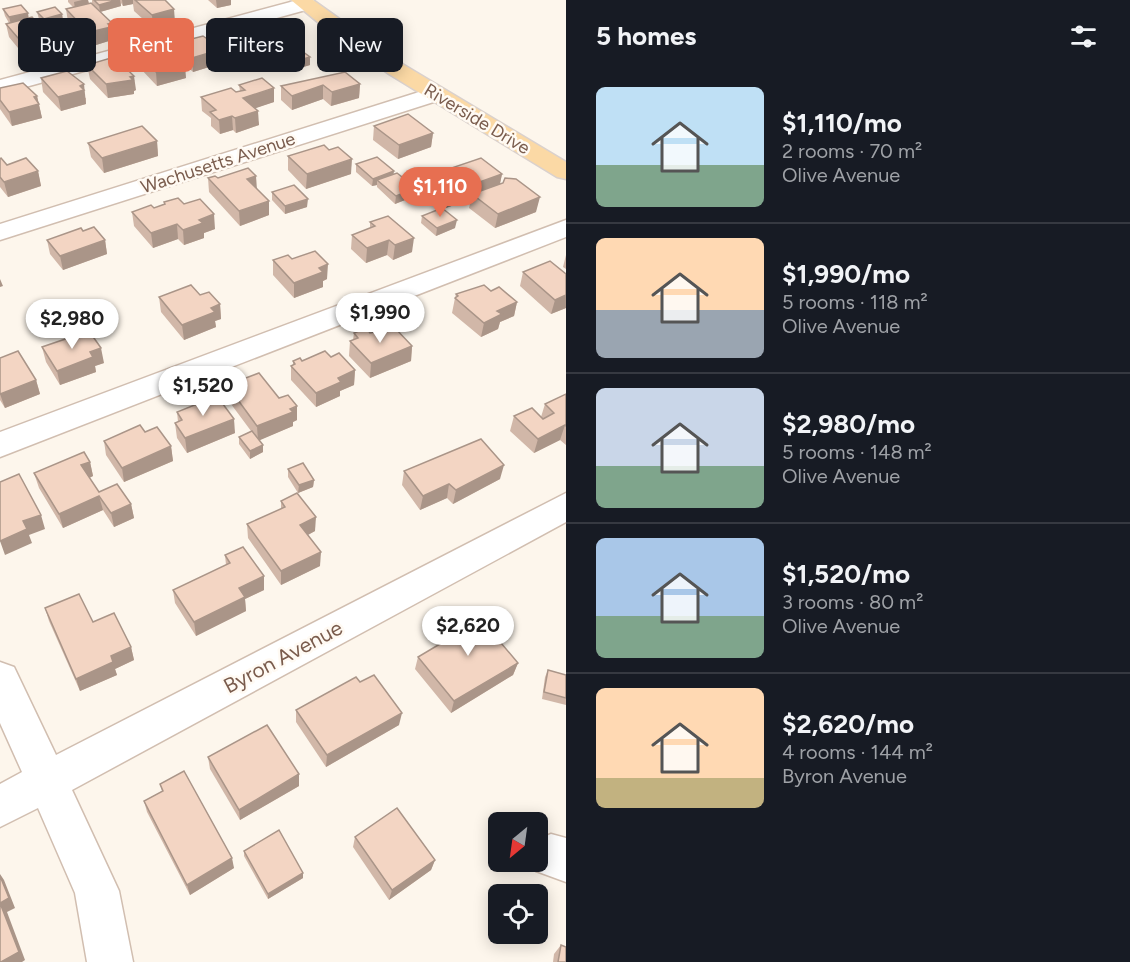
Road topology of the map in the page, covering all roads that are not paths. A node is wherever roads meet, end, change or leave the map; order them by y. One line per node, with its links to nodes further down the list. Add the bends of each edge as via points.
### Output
1 (303, 2): 2 (street); 3 (main road, Riverside Drive, via 336,29)
2 (0, 87)
3 (435, 94): 4 (main road, Riverside Drive); 6 (street, Wachusetts Avenue)
4 (566, 172)
5 (566, 228): 7 (street)
6 (0, 232)
7 (0, 445)
8 (566, 506): 10 (street, Byron Avenue)
9 (0, 679): 10 (street)
10 (46, 782): 11 (street, Byron Avenue); 12 (street, via 97,891)
11 (0, 806)
12 (110, 962)

